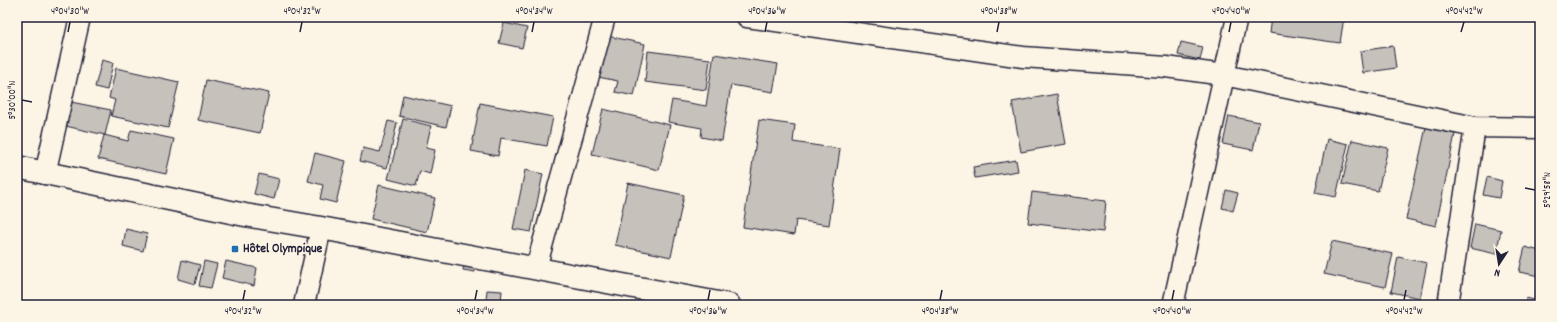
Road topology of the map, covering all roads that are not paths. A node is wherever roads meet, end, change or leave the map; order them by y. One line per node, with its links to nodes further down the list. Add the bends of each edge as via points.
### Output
1 (80, 17): 9 (street)
2 (605, 17): 11 (street)
3 (747, 17): 5 (street, via 1023,56 1166,67)
4 (1237, 17): 5 (street)
5 (1224, 75): 6 (street); 14 (street)
6 (1475, 127): 7 (street); 15 (street)
7 (1540, 128)
8 (17, 167): 9 (street)
9 (45, 174): 10 (street)
10 (321, 228): 11 (street); 12 (street)
11 (536, 268): 13 (street)
12 (304, 305)
13 (729, 305)
14 (1173, 305)
15 (1448, 305)

